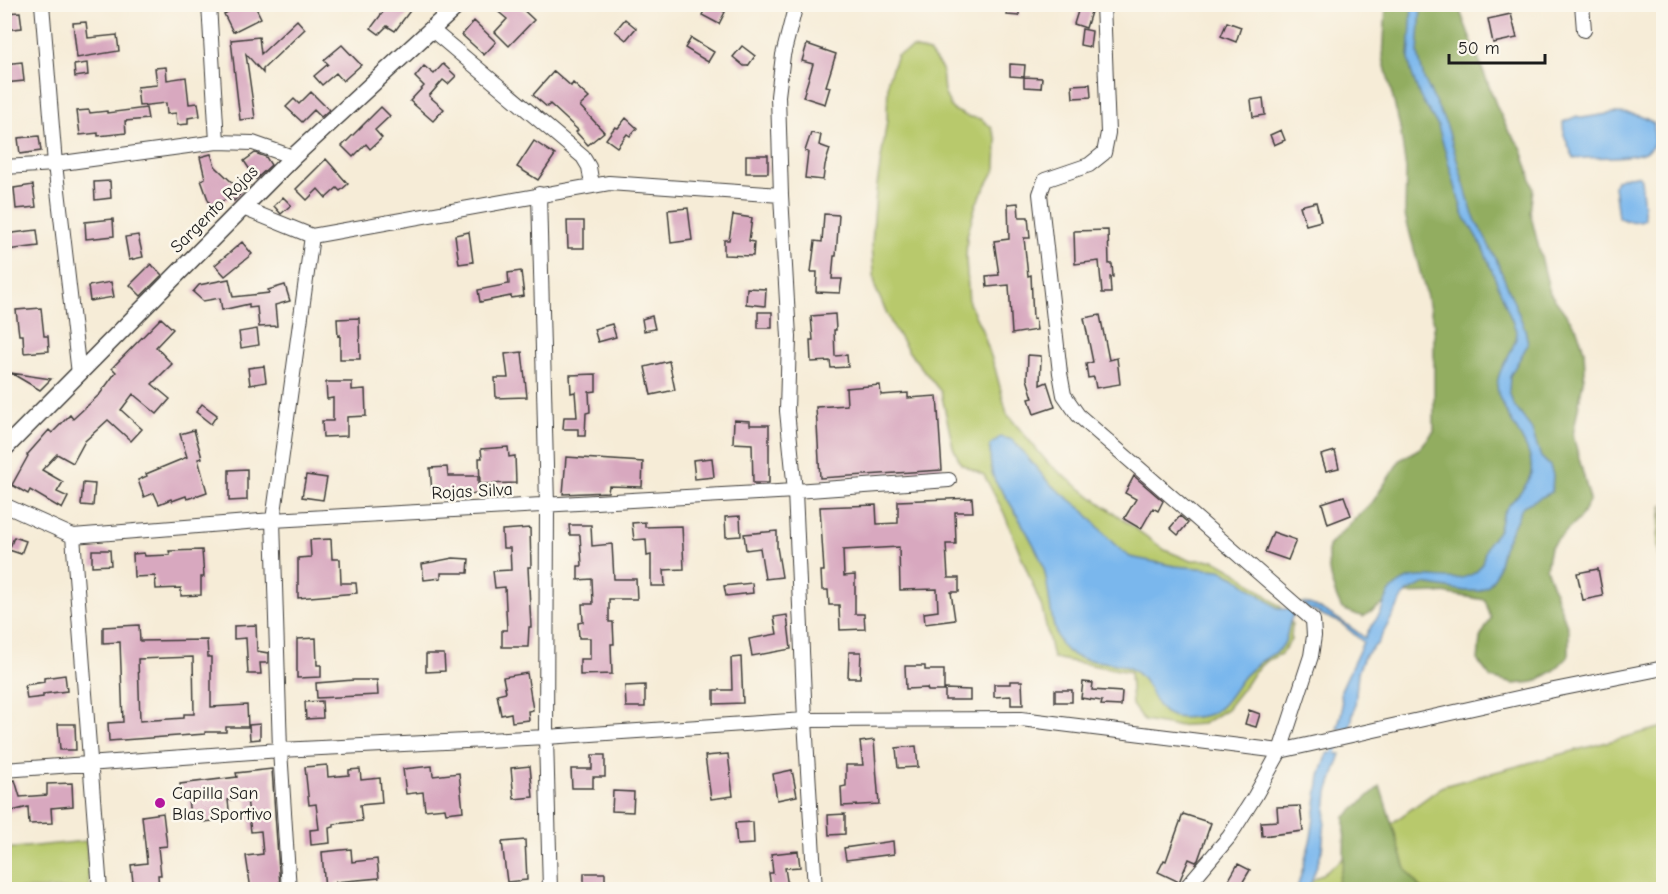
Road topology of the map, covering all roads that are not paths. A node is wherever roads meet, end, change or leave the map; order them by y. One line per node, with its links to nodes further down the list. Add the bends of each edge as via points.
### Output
1 (42, 4): 11 (street)
2 (209, 4): 9 (street)
3 (459, 4): 7 (street, Sargento Rojas)
4 (796, 4): 15 (street, via 778,96)
5 (1103, 4): 30 (street, via 1108,133 1104,153 1089,165 1045,180 1040,194 1064,395 1078,415 1313,620 1311,656)
6 (1581, 4): 8 (street)
7 (432, 30): 10 (street, Sargento Rojas); 13 (street, via 583,157)
8 (1584, 30)
9 (217, 142): 10 (street, via 254,143); 11 (street)
10 (293, 157): 16 (street, Sargento Rojas)
11 (55, 164): 12 (street); 18 (street)
12 (4, 167)
13 (592, 185): 14 (street); 15 (street, via 638,183)
14 (539, 194): 17 (street); 23 (street)
15 (780, 195): 21 (street, via 789,337 787,411)
16 (243, 208): 17 (street); 18 (street, Sargento Rojas)
17 (312, 236): 24 (street)
18 (79, 374): 19 (street, Sargento Rojas)
19 (4, 449)
20 (949, 480): 21 (street, Rojas Silva)
21 (795, 491): 23 (street, Rojas Silva); 27 (street)
22 (4, 505): 25 (street, Rojas Silva)
23 (547, 505): 24 (street, Rojas Silva); 28 (street)
24 (273, 520): 25 (street, Rojas Silva); 29 (street)
25 (73, 536): 31 (street)
26 (1664, 668): 30 (street)
27 (805, 720): 28 (street); 30 (street, via 1021,719); 36 (street)
28 (546, 737): 29 (street); 35 (street)
29 (280, 750): 31 (street); 34 (street)
30 (1280, 751): 37 (street, via 1228,837)
31 (90, 764): 32 (street); 33 (street)
32 (4, 770)
33 (100, 890)
34 (289, 890)
35 (550, 890)
36 (815, 890)
37 (1184, 890)

